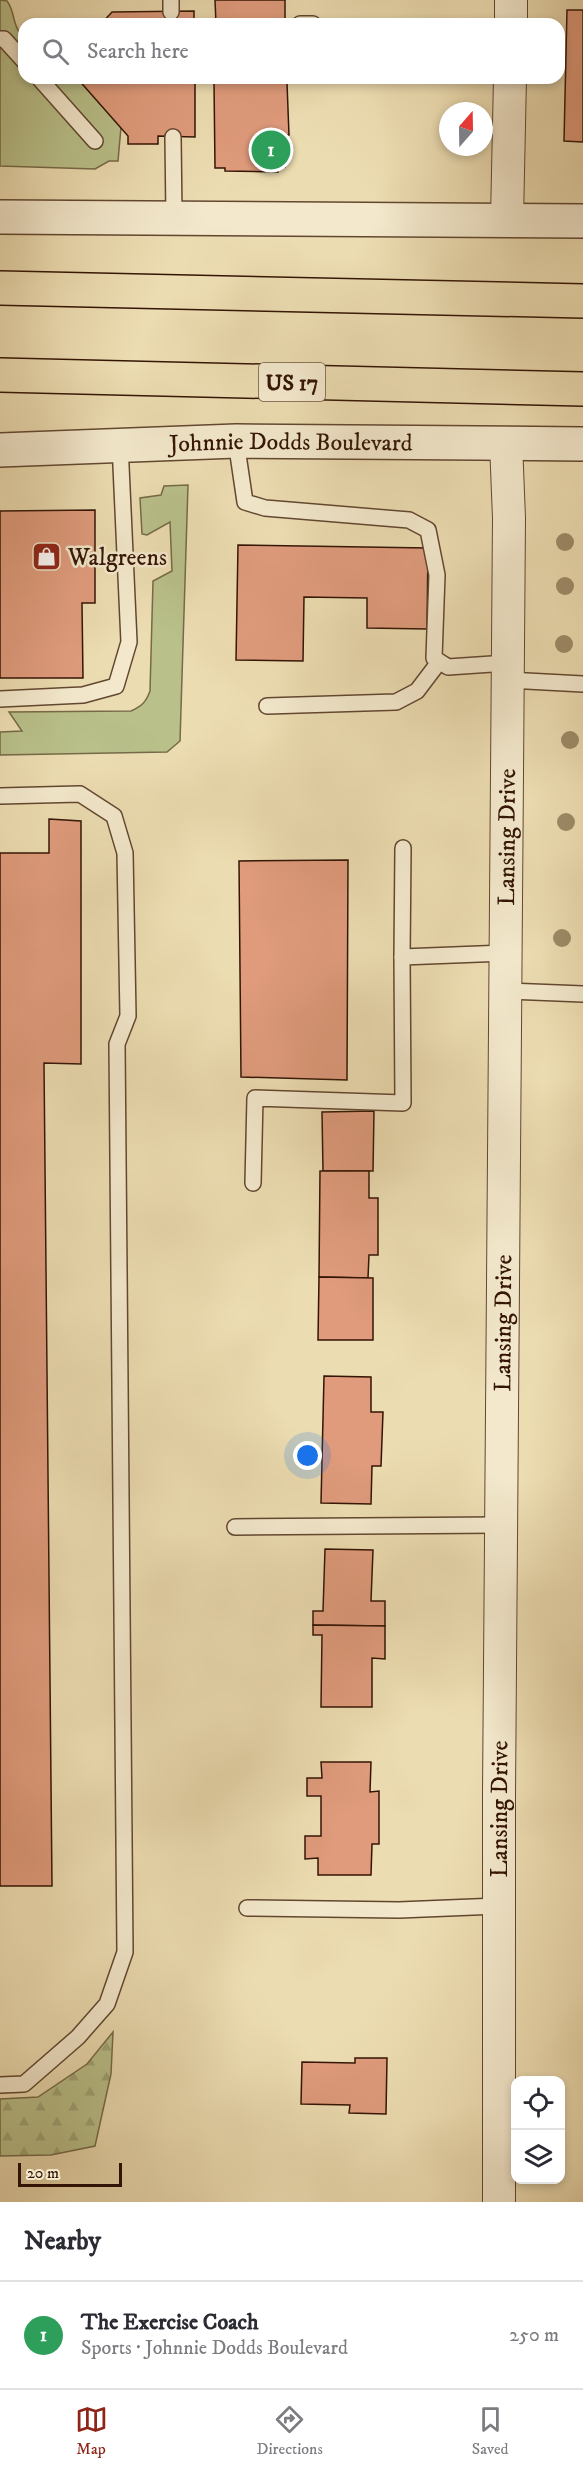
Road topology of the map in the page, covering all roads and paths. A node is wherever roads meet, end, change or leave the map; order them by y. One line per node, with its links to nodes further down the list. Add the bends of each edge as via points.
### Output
1 (511, 0): 2 (street)
2 (511, 18)
3 (0, 39): 4 (lane)
4 (18, 54)
5 (44, 84): 8 (lane)
6 (510, 84): 11 (street)
7 (173, 137): 10 (lane)
8 (94, 141)
9 (0, 217): 10 (street)
10 (174, 217): 11 (street)
11 (507, 219): 12 (street)
12 (583, 220)
13 (0, 288): 14 (highway)
14 (583, 300)
15 (0, 375): 16 (highway, US 17)
16 (583, 389)
17 (236, 441): 18 (street, Johnnie Dodds Boulevard); 19 (street, Johnnie Dodds Boulevard); 22 (lane, via 245,502 264,508 409,520 428,530 437,575 434,658)
18 (506, 443): 20 (street, Johnnie Dodds Boulevard); 23 (street, Lansing Drive)
19 (120, 444): 21 (street, Johnnie Dodds Boulevard); 25 (lane, via 129,642 116,686 83,695)
20 (583, 444)
21 (0, 450)
22 (439, 662): 23 (lane, via 448,668); 26 (lane, via 417,691 396,702)
23 (506, 671): 24 (lane); 29 (street, Lansing Drive)
24 (583, 684)
25 (0, 699)
26 (267, 706)
27 (0, 796): 38 (lane, via 80,794 114,816 125,853 128,1016 117,1044 125,1952 107,2004 78,2037 24,2084)
28 (402, 848): 30 (lane)
29 (505, 952): 30 (lane); 31 (street, Lansing Drive)
30 (402, 957): 33 (lane, via 403,1103 255,1098)
31 (505, 991): 32 (lane); 34 (street, Lansing Drive)
32 (583, 994)
33 (253, 1183)
34 (500, 1525): 35 (lane); 36 (street, Lansing Drive)
35 (235, 1527)
36 (498, 1906): 37 (lane, via 399,1910); 39 (street, Lansing Drive)
37 (247, 1908)
38 (0, 2085)
39 (499, 2202)

